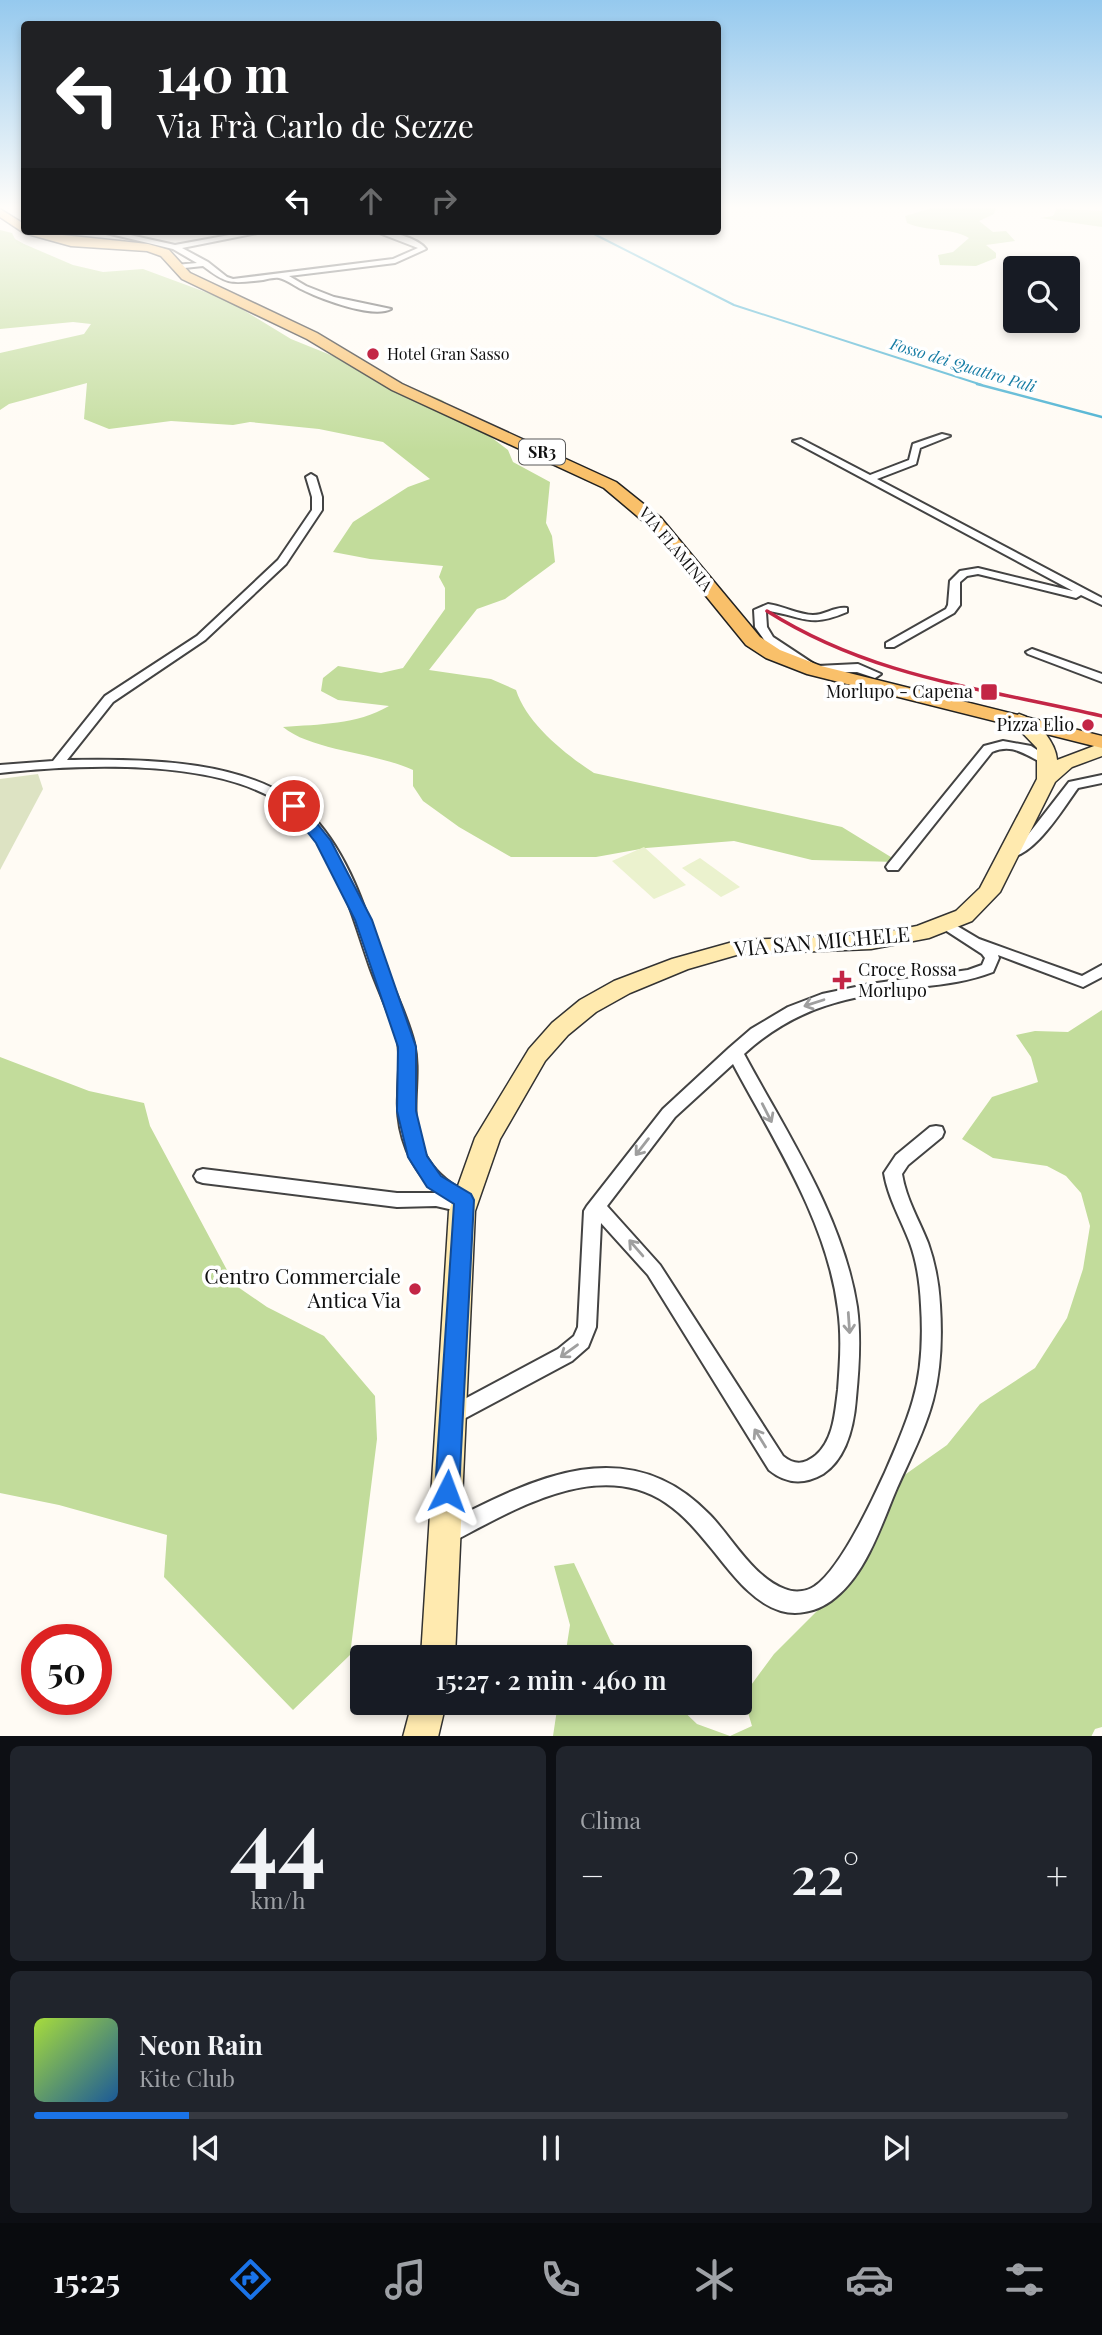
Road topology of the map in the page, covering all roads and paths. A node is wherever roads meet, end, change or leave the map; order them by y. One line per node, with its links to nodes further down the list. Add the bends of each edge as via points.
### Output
1 (214, 289): 12 (main road, VIA FLAMINIA / SR3, via 312,336 412,395 616,489 655,522 753,641)
2 (310, 289): 3 (street, via 347,303)
3 (387, 309)
4 (945, 436): 7 (street, via 916,446 913,462)
5 (798, 441): 7 (street)
6 (311, 477): 18 (street, via 317,510 282,562 201,638 108,699)
7 (871, 478): 8 (street)
8 (1098, 600): 10 (street, via 970,571 956,581 950,611)
9 (843, 610): 12 (street, via 810,620 771,607 760,612 766,636)
10 (890, 645)
11 (1032, 652): 14 (street)
12 (814, 670): 13 (street, via 858,668); 15 (main road, VIA FLAMINIA / SR3)
13 (875, 674)
14 (1102, 678)
15 (1019, 720): 16 (main road, VIA FLAMINIA / SR3); 19 (main road, via 1042,740)
16 (1072, 733): 17 (main road, VIA FLAMINIA / SR3); 19 (main road, VIA SAN MICHELE, via 1072,746)
17 (1101, 743): 19 (main road)
18 (57, 764): 20 (street); 30 (street, via 212,772 272,791 304,816 358,906 403,1033 409,1062 407,1111 418,1157 434,1182)
19 (1054, 767): 22 (main road, VIA SAN MICHELE); 23 (street, via 1016,746 989,748)
20 (0, 769)
21 (1102, 779): 22 (street, via 1074,785 1029,843)
22 (1009, 854): 24 (main road, VIA SAN MICHELE, via 982,902)
23 (893, 867)
24 (947, 925): 25 (street); 30 (main road, VIA SAN MICHELE, via 878,941 732,948 607,995 560,1029 529,1066 488,1138)
25 (973, 940): 26 (street, via 1083,982); 27 (street, one-way to 27, via 992,958 983,972 817,1002 777,1019)
26 (1102, 970)
27 (736, 1052): 31 (street, one-way to 31, via 668,1114); 31 (street, one-way to 31, via 817,1214 846,1295 850,1335 847,1403 839,1438 821,1464 798,1474 776,1463 661,1280)
28 (936, 1132): 33 (street, via 902,1160 894,1173 929,1283 924,1398 856,1557 833,1586 799,1602 774,1597 750,1578 717,1535 687,1508 657,1488 623,1477 552,1487)
29 (203, 1176): 30 (street, via 397,1200)
30 (463, 1203): 32 (main road, VIA SAN MICHELE)
31 (597, 1206): 32 (street, one-way to 32, via 593,1211 587,1322 581,1341 565,1355)
32 (451, 1416): 33 (main road, VIA SAN MICHELE)
33 (445, 1535): 34 (main road, VIA SAN MICHELE)
34 (439, 1645)
35 (426, 1715): 36 (main road)
36 (420, 1736)

